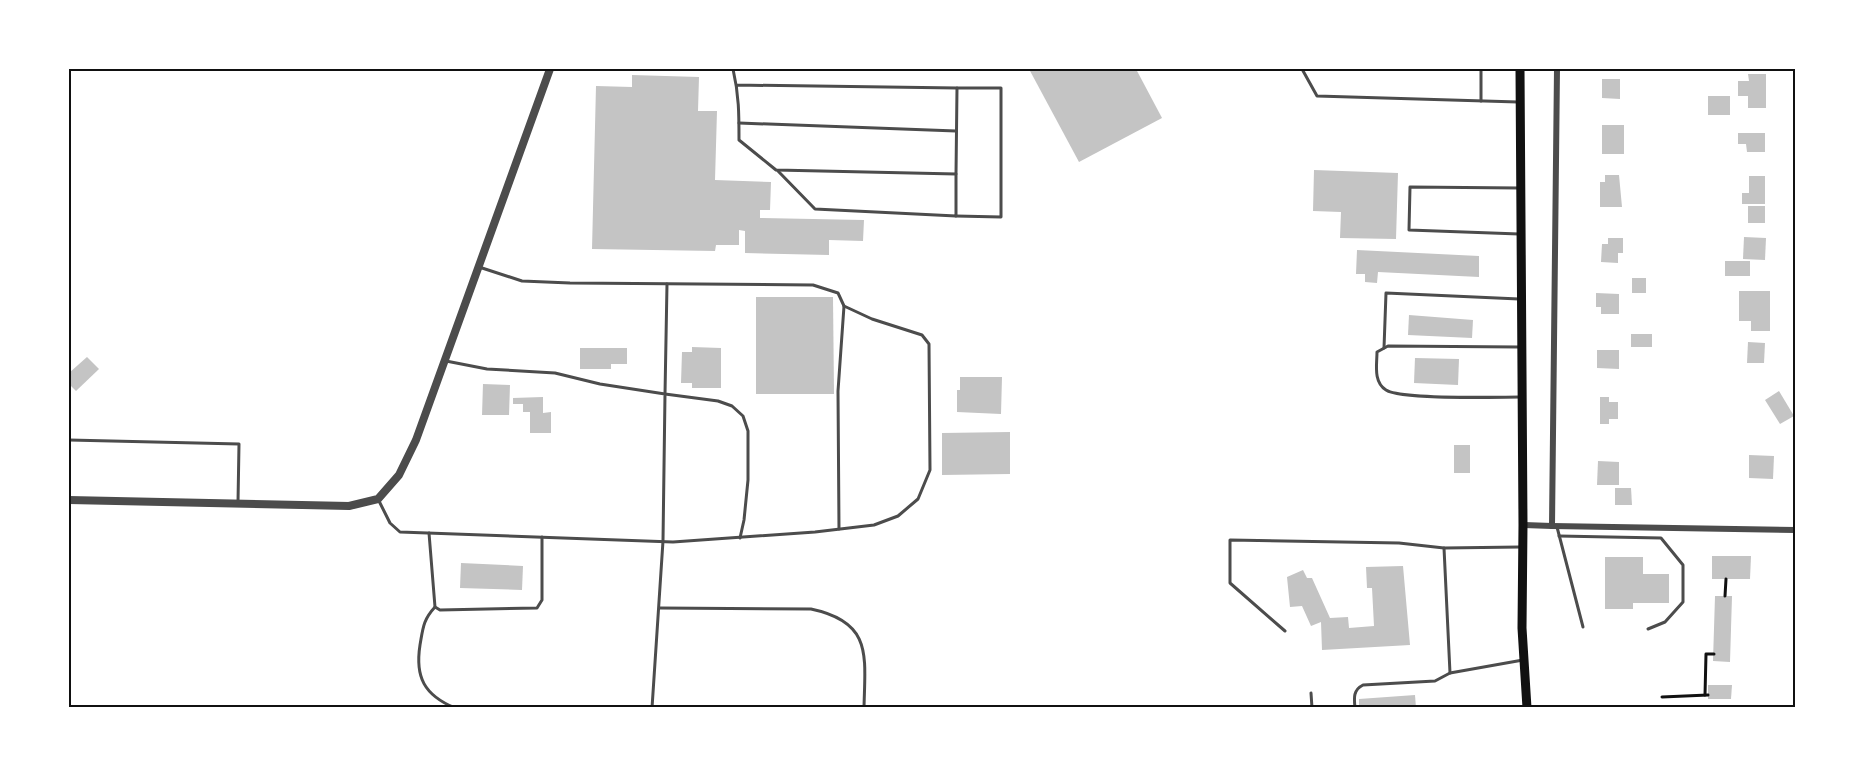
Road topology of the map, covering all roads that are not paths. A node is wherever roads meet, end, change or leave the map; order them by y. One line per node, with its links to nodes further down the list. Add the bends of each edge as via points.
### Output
1 (550, 69): 18 (street)
2 (733, 69): 7 (lane)
3 (1302, 69): 9 (lane, via 1317,96)
4 (1481, 69): 9 (lane)
5 (1520, 69): 10 (main road)
6 (1557, 69): 32 (street)
7 (736, 85): 8 (lane); 11 (lane)
8 (957, 88): 12 (lane); 16 (lane, via 1001,88 1001,217)
9 (1481, 101): 10 (lane)
10 (1520, 102): 15 (main road)
11 (739, 123): 12 (lane); 13 (lane, via 739,140)
12 (956, 131): 14 (lane)
13 (776, 170): 14 (lane); 16 (lane, via 815,209)
14 (956, 174): 16 (lane)
15 (1521, 188): 17 (main road); 17 (lane, via 1410,187 1409,230)
16 (956, 216)
17 (1520, 234): 20 (main road)
18 (477, 266): 19 (lane, via 522,280); 24 (street)
19 (667, 284): 21 (lane, via 813,285 838,293); 25 (lane)
20 (1521, 300): 22 (main road); 23 (lane, via 1386,293)
21 (844, 306): 33 (lane, via 838,391); 33 (lane, via 922,335 929,345 930,470 918,499 898,516 874,525)
22 (1522, 347): 23 (lane); 26 (main road)
23 (1384, 348): 26 (lane, via 1377,352 1377,370 1378,381 1386,391 1410,396)
24 (444, 361): 25 (lane, via 487,369 555,373); 29 (street, via 399,476)
25 (665, 393): 38 (lane, via 718,401 743,416 748,431 748,480); 39 (lane)
26 (1522, 397): 31 (main road)
27 (69, 440): 30 (lane, via 239,444)
28 (69, 500): 30 (street)
29 (378, 500): 30 (street, via 349,506); 35 (lane, via 390,523 400,532)
30 (238, 504)
31 (1523, 525): 32 (street); 40 (main road)
32 (1554, 526): 34 (street); 36 (lane)
33 (839, 529): 38 (lane)
34 (1795, 530)
35 (429, 532): 37 (lane); 42 (lane)
36 (1559, 536): 44 (lane); 45 (lane, via 1660,538 1683,565 1683,602 1665,622)
37 (542, 537): 39 (lane); 42 (lane, via 542,600 537,608)
38 (740, 538): 39 (lane)
39 (663, 541): 43 (lane)
40 (1523, 546): 41 (lane); 47 (main road)
41 (1444, 548): 46 (lane, via 1399,543 1230,540 1230,583); 48 (lane)
42 (435, 607): 50 (lane, via 425,618 419,673 436,699)
43 (660, 608): 51 (lane); 52 (lane, via 811,609 833,614 851,626 862,643)
44 (1582, 627)
45 (1648, 629)
46 (1285, 631)
47 (1524, 660): 48 (lane); 55 (main road)
48 (1450, 673): 54 (lane, via 1435,681 1364,685 1354,696)
49 (1311, 693): 53 (lane)
50 (455, 708)
51 (652, 708)
52 (864, 708)
53 (1312, 708)
54 (1355, 708)
55 (1527, 708)

